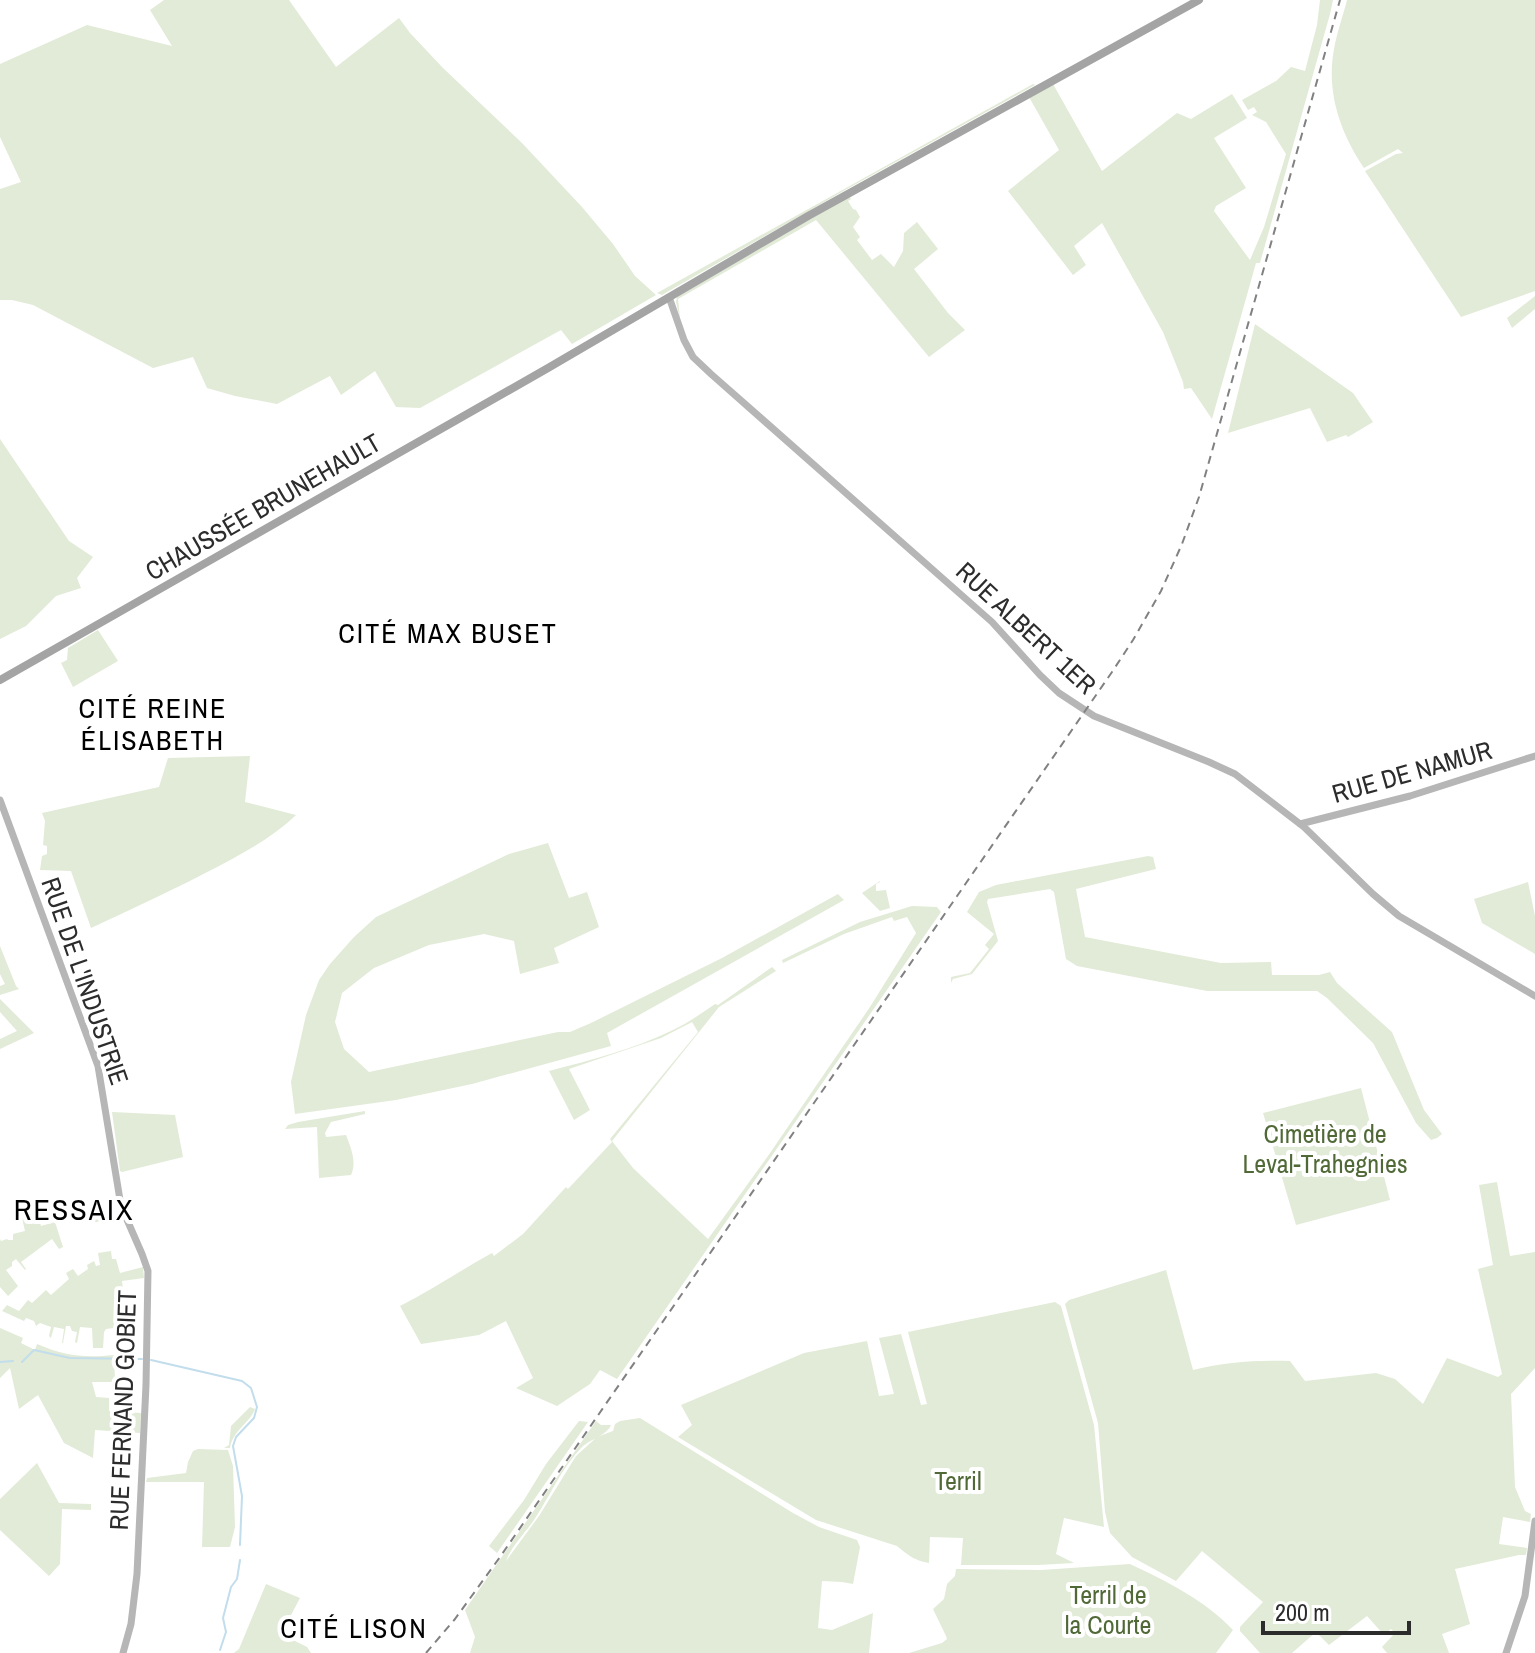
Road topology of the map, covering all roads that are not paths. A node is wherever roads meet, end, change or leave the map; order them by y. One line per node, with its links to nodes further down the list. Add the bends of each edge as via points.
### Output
1 (1199, 0): 2 (main road, CHAUSSÉE BRUNEHAULT)
2 (667, 298): 3 (main road, CHAUSSÉE BRUNEHAULT); 6 (street, RUE ALBERT 1ER, via 693,357 992,622 1059,693 1094,716 1235,774)
3 (0, 680)
4 (1535, 756): 6 (street, RUE DE NAMUR)
5 (0, 800): 8 (street, RUE DE L'INDUSTRIE, via 98,1066)
6 (1300, 824): 7 (street, RUE ALBERT 1ER, via 1399,916)
7 (1535, 996)
8 (116, 1179): 10 (street, RUE FERNAND GOBIET, via 124,1215 148,1271 138,1553)
9 (1535, 1521): 11 (street, via 1524,1603)
10 (123, 1653)
11 (1506, 1653)

